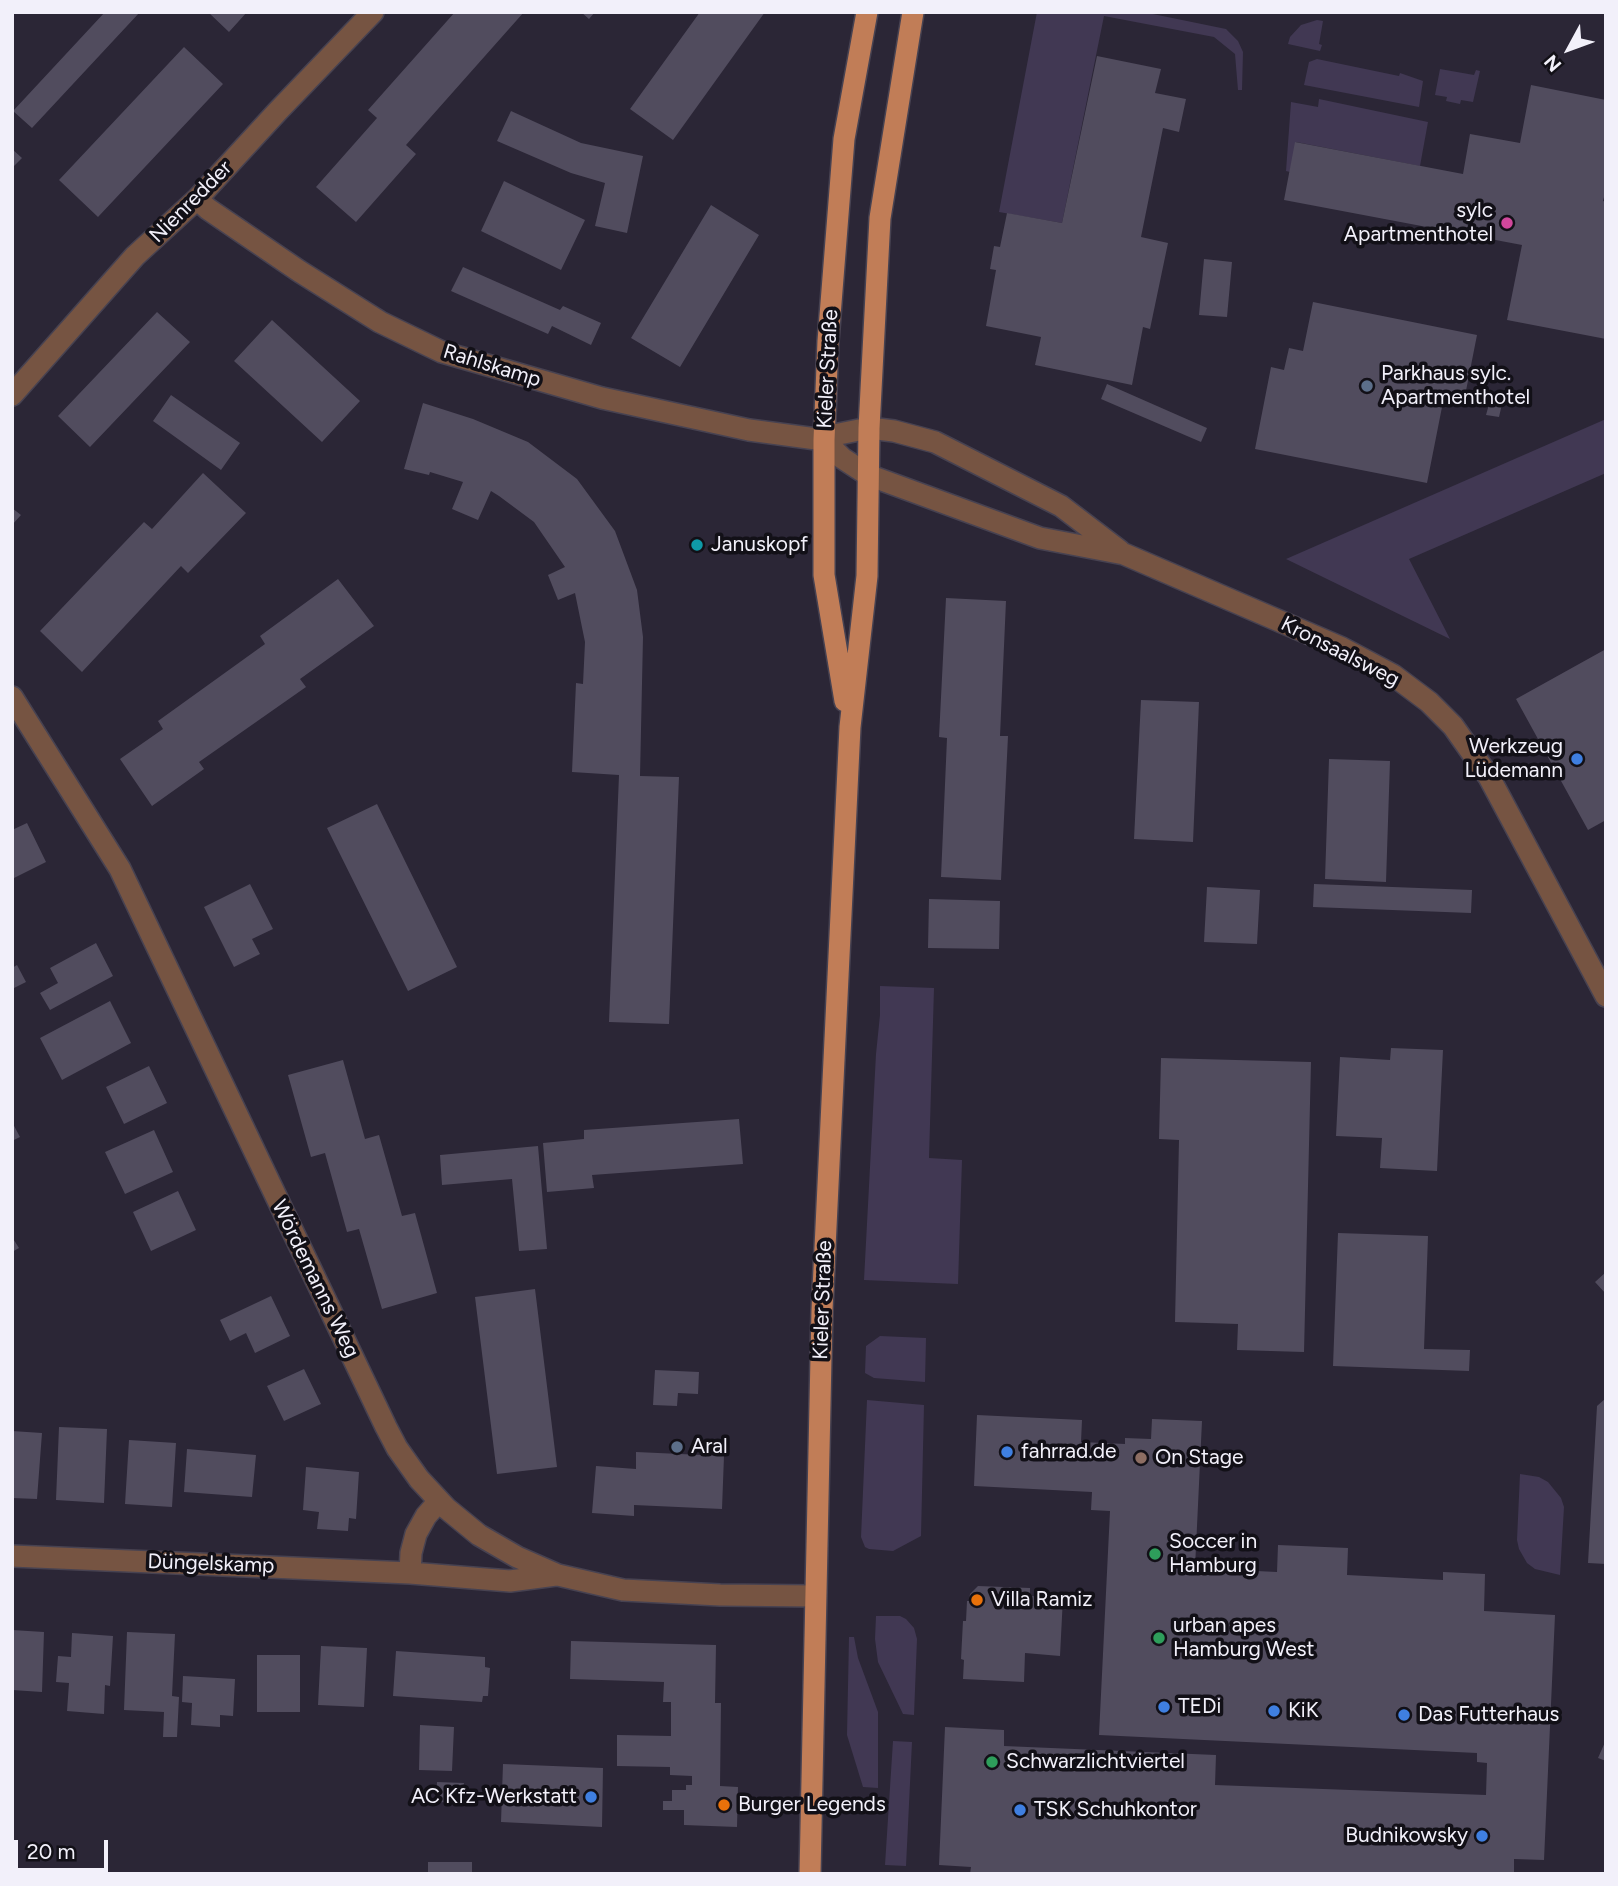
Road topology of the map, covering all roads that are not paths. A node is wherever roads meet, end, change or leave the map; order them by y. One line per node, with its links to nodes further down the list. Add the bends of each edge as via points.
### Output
1 (373, 12): 4 (street, Nienredder)
2 (867, 12): 7 (main road, Kieler Straße, via 844,139)
3 (913, 12): 6 (main road, Kieler Straße, via 880,218)
4 (197, 199): 5 (street, Nienredder, via 135,256); 7 (street, Rahlskamp, via 380,322 442,352 602,398 748,430)
5 (12, 395)
6 (869, 428): 7 (street, Kronsaalsweg); 8 (main road, Kieler Straße); 9 (street, Kronsaalsweg, via 935,442 1061,506)
7 (824, 440): 8 (street, Kronsaalsweg); 11 (main road, Kieler Straße, via 824,575)
8 (868, 475): 9 (street, Kronsaalsweg, via 1040,538); 11 (main road, Kieler Straße, via 867,576)
9 (1124, 554): 12 (street, Kronsaalsweg, via 1342,648 1393,675 1429,702 1453,726 1489,777)
10 (12, 697): 13 (street, Wördemanns Weg, via 120,869 386,1427 408,1465)
11 (850, 727): 17 (main road, Kieler Straße, via 822,1310)
12 (1606, 996)
13 (439, 1501): 15 (street, via 416,1534); 16 (street, Wördemanns Weg, via 498,1547)
14 (12, 1556): 15 (street, Düngelskamp)
15 (410, 1573): 16 (street, Düngelskamp, via 510,1581)
16 (558, 1575): 17 (street, Wördemanns Weg, via 622,1590)
17 (815, 1596): 18 (main road, Kieler Straße)
18 (810, 1874)

